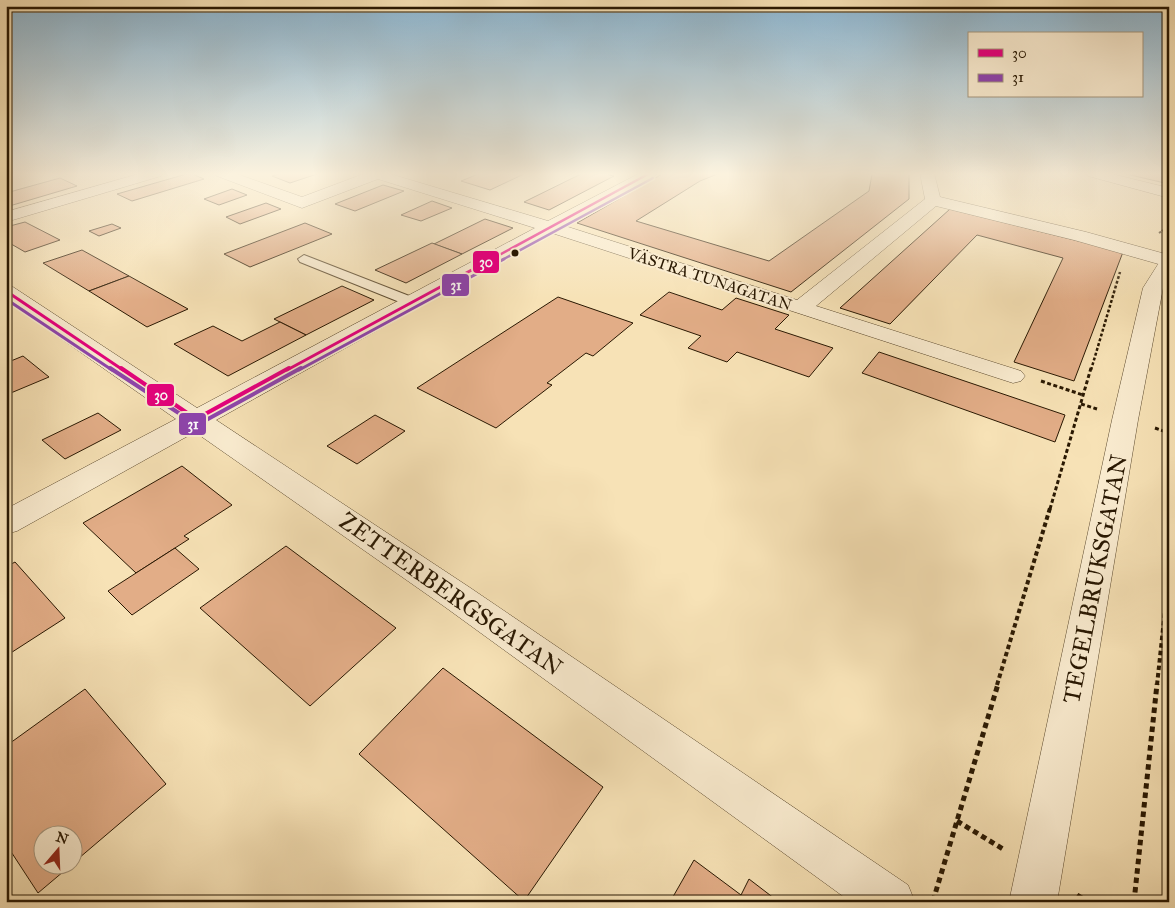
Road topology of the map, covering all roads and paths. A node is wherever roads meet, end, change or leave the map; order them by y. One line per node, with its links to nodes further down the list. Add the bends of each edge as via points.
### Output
1 (513, 215): 6 (street, VÄSTRA TUNAGATAN)
2 (571, 215): 6 (street)
3 (914, 215): 12 (street)
4 (993, 215): 7 (street)
5 (1169, 226): 7 (path)
6 (550, 227): 11 (street); 12 (street, VÄSTRA TUNAGATAN)
7 (1136, 252): 9 (street); 14 (path, via 1126,259 1118,279)
8 (304, 259): 11 (lane)
9 (1169, 261): 20 (street, TEGELBRUKSGATAN, via 1153,288)
10 (6, 291): 15 (street, ZETTERBERGSGATAN)
11 (412, 302): 15 (street)
12 (800, 308): 13 (street, VÄSTRA TUNAGATAN)
13 (1013, 376): 14 (path, via 1030,378)
14 (1083, 395): 19 (path)
15 (196, 419): 16 (street); 18 (street, ZETTERBERGSGATAN, via 457,597)
16 (6, 523)
17 (1169, 573): 21 (path)
18 (891, 902)
19 (932, 902)
20 (1033, 902)
21 (1134, 902)

